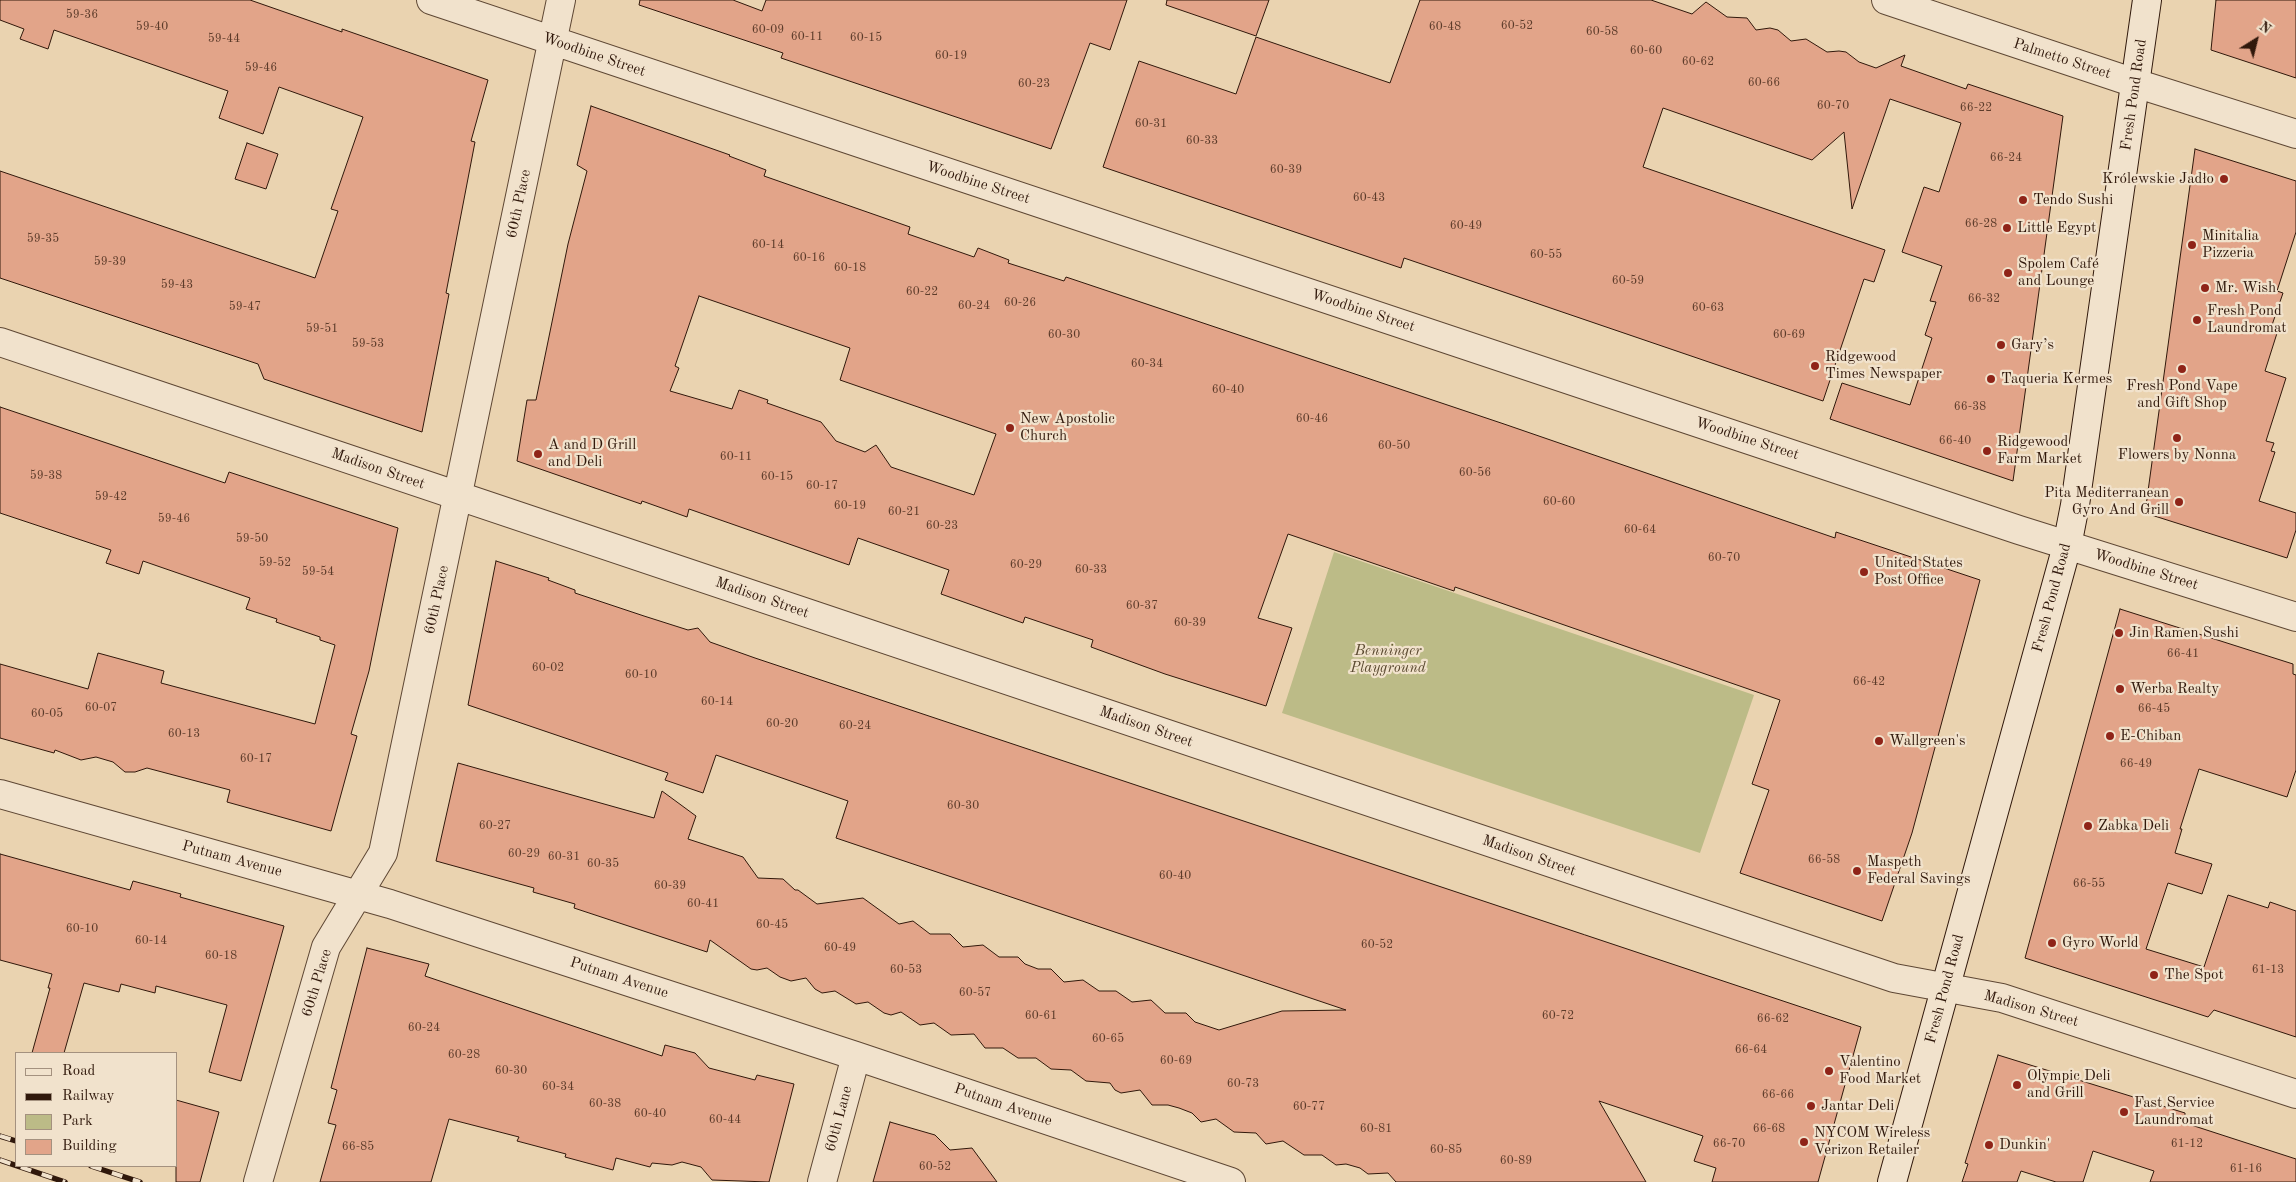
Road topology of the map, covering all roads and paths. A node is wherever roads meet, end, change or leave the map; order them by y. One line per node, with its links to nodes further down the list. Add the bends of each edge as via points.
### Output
1 (431, 0): 5 (street, Woodbine Street)
2 (561, 0): 5 (street, 60th Place)
3 (1886, 0): 6 (street, Palmetto Street)
4 (2147, 0): 6 (street, Fresh Pond Road)
5 (552, 41): 9 (street, 60th Place); 10 (street, Woodbine Street)
6 (2135, 83): 7 (street, Palmetto Street); 10 (street, Fresh Pond Road)
7 (2296, 134)
8 (0, 342): 9 (street, Madison Street)
9 (458, 496): 13 (street, 60th Place, via 383,853); 14 (street, Madison Street, via 1884,975)
10 (2067, 546): 11 (street, Woodbine Street); 14 (street, Fresh Pond Road)
11 (2296, 617)
12 (0, 794): 13 (street, Putnam Avenue)
13 (358, 894): 15 (street, Putnam Avenue); 17 (street, 60th Place, via 326,947)
14 (1945, 988): 16 (street, Madison Street, via 2002,998); 20 (street, Fresh Pond Road)
15 (856, 1056): 18 (street, 60th Lane); 19 (street, Putnam Avenue)
16 (2296, 1094)
17 (258, 1182)
18 (822, 1182)
19 (1232, 1182)
20 (1892, 1182)

